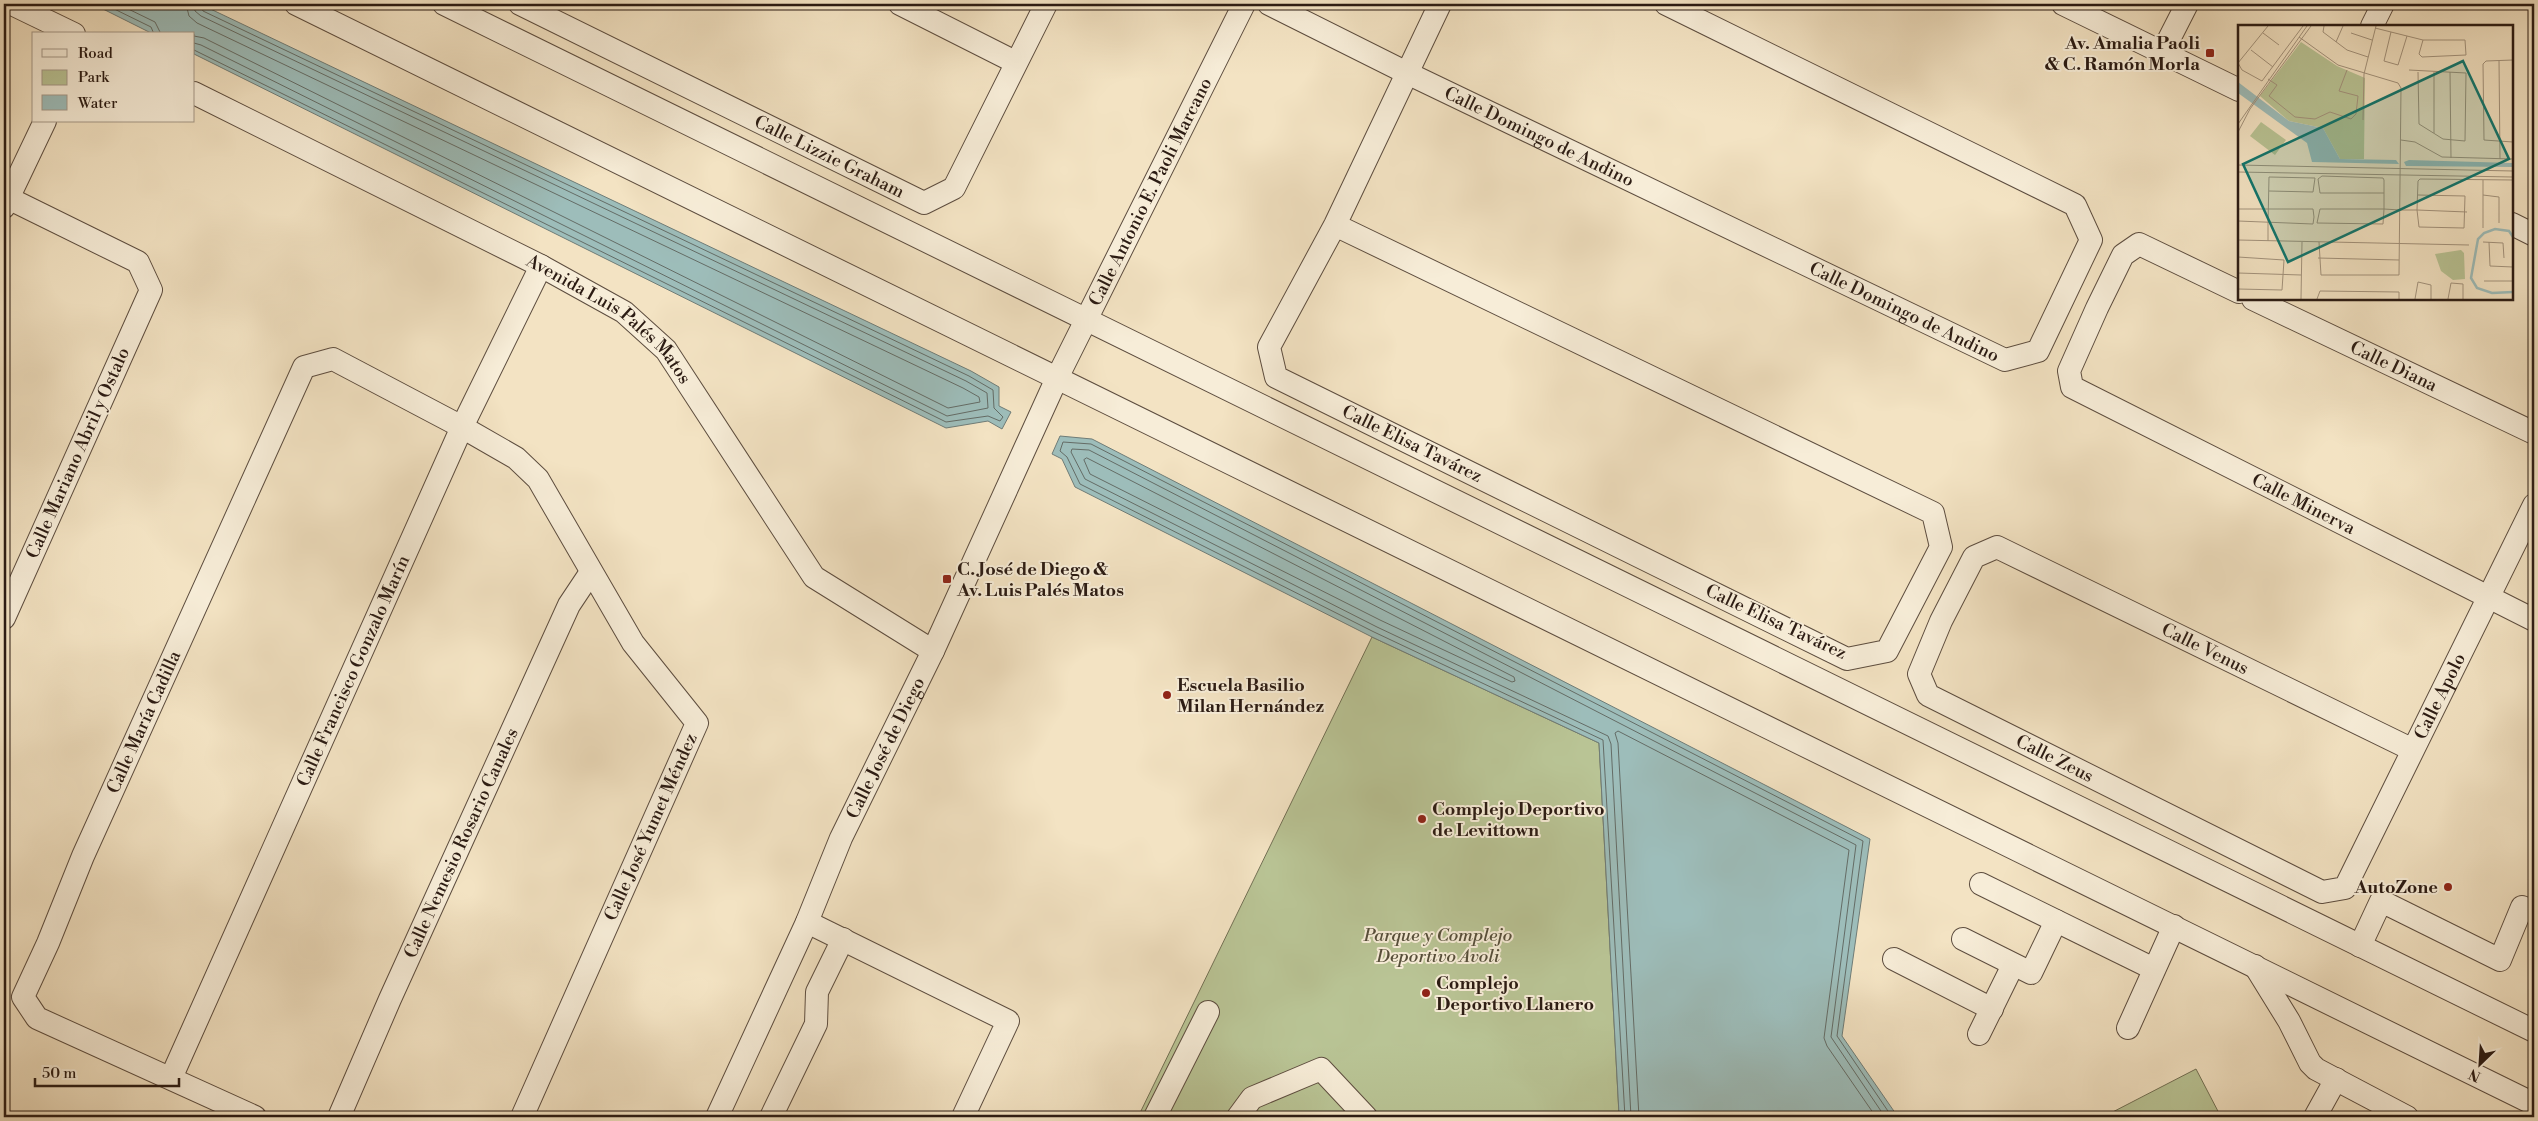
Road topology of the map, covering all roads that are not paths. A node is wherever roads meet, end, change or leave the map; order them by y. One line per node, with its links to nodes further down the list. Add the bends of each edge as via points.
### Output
1 (12, 4): 15 (street)
2 (296, 4): 30 (street)
3 (444, 4): 29 (street)
4 (520, 4): 17 (street, Calle Lizzie Graham, via 924,203 954,188)
5 (900, 4): 17 (street)
6 (1046, 4): 17 (street, Calle Lizzie Graham)
7 (1244, 4): 29 (street, Calle Antonio E. Paoli Marcano)
8 (1269, 4): 18 (street, Calle Domingo de Andino)
9 (1440, 4): 18 (street)
10 (1666, 4): 18 (street, Calle Domingo de Andino, via 2075,205 2091,240 2038,351 2005,360)
11 (2063, 4): 16 (street)
12 (2187, 4): 16 (street)
13 (2383, 4): 14 (street)
14 (2372, 25)
15 (70, 32)
16 (2162, 52): 19 (street)
17 (1015, 62)
18 (1407, 73): 24 (street, Calle Elisa Tavárez)
19 (2238, 90)
20 (195, 93): 26 (street, Avenida Luis Palés Matos)
21 (44, 122): 22 (street)
22 (5, 200): 37 (street, Calle Mariano Abril y Ostalo, via 138,262 151,290)
23 (2513, 224): 25 (street)
24 (1335, 225): 24 (street, Calle Elisa Tavárez, via 1933,513 1941,547 1887,651 1847,659 1276,377 1269,347)
25 (2534, 235)
26 (541, 266): 31 (street, Calle Francisco Gonzalo Marín); 39 (street, Avenida Luis Palés Matos, via 624,312 666,350 814,577)
27 (2238, 292): 36 (street, Calle Minerva, via 2139,244 2123,255 2096,308 2068,370 2072,387)
28 (2255, 300): 32 (street, Calle Diana)
29 (1087, 320): 30 (street, Calle Antonio E. Paoli Marcano); 49 (street)
30 (1057, 378): 39 (street, Calle José de Diego); 46 (street)
31 (462, 427): 35 (street, Calle José Yumet Méndez, via 516,458 538,479); 59 (street, Calle Francisco Gonzalo Marín); 59 (street, Calle María Cadilla, via 333,359 304,367 91,838 23,997 37,1018)
32 (2534, 433)
33 (2534, 505): 36 (street, Calle Apolo)
34 (1997, 547): 40 (street, Calle Venus); 42 (street, Calle Zeus, via 1974,556 1942,622 1919,674 1928,696 2322,892)
35 (591, 572): 63 (street, Calle Nemesio Rosario Canales, via 565,614); 64 (street, Calle José Yumet Méndez, via 634,643 697,723)
36 (2488, 597): 38 (street, Calle Minerva); 40 (street, Calle Apolo)
37 (4, 618)
38 (2534, 620)
39 (933, 650): 45 (street, Calle José de Diego, via 841,838)
40 (2413, 750): 42 (street, Calle Apolo)
41 (1981, 884): 44 (street)
42 (2345, 888)
43 (2534, 912): 49 (street, via 2522,907 2500,960 2381,901)
44 (2056, 921): 51 (street, via 2031,973); 53 (street)
45 (807, 922): 47 (street); 65 (street, Calle José de Diego)
46 (2174, 926): 52 (street); 53 (street)
47 (843, 939): 66 (street, via 817,992 816,1024); 67 (street, via 1008,1021)
48 (1964, 940): 51 (street)
49 (2360, 946): 57 (street)
50 (1894, 959): 54 (street)
51 (2013, 965): 54 (street)
52 (2255, 966): 60 (street, via 2310,1063 2322,1074); 61 (street)
53 (2154, 969): 56 (street)
54 (1992, 1009): 58 (street)
55 (1208, 1012): 68 (street)
56 (2128, 1028)
57 (2534, 1031)
58 (1979, 1034)
59 (170, 1078): 62 (street, Calle María Cadilla)
60 (2336, 1079): 71 (street); 72 (street)
61 (2529, 1103)
62 (255, 1117)
63 (339, 1117)
64 (522, 1117)
65 (717, 1117)
66 (772, 1117)
67 (963, 1117)
68 (1155, 1117)
69 (1238, 1117): 70 (street, via 1252,1098 1321,1069)
70 (1366, 1117)
71 (2315, 1117)
72 (2407, 1117)

